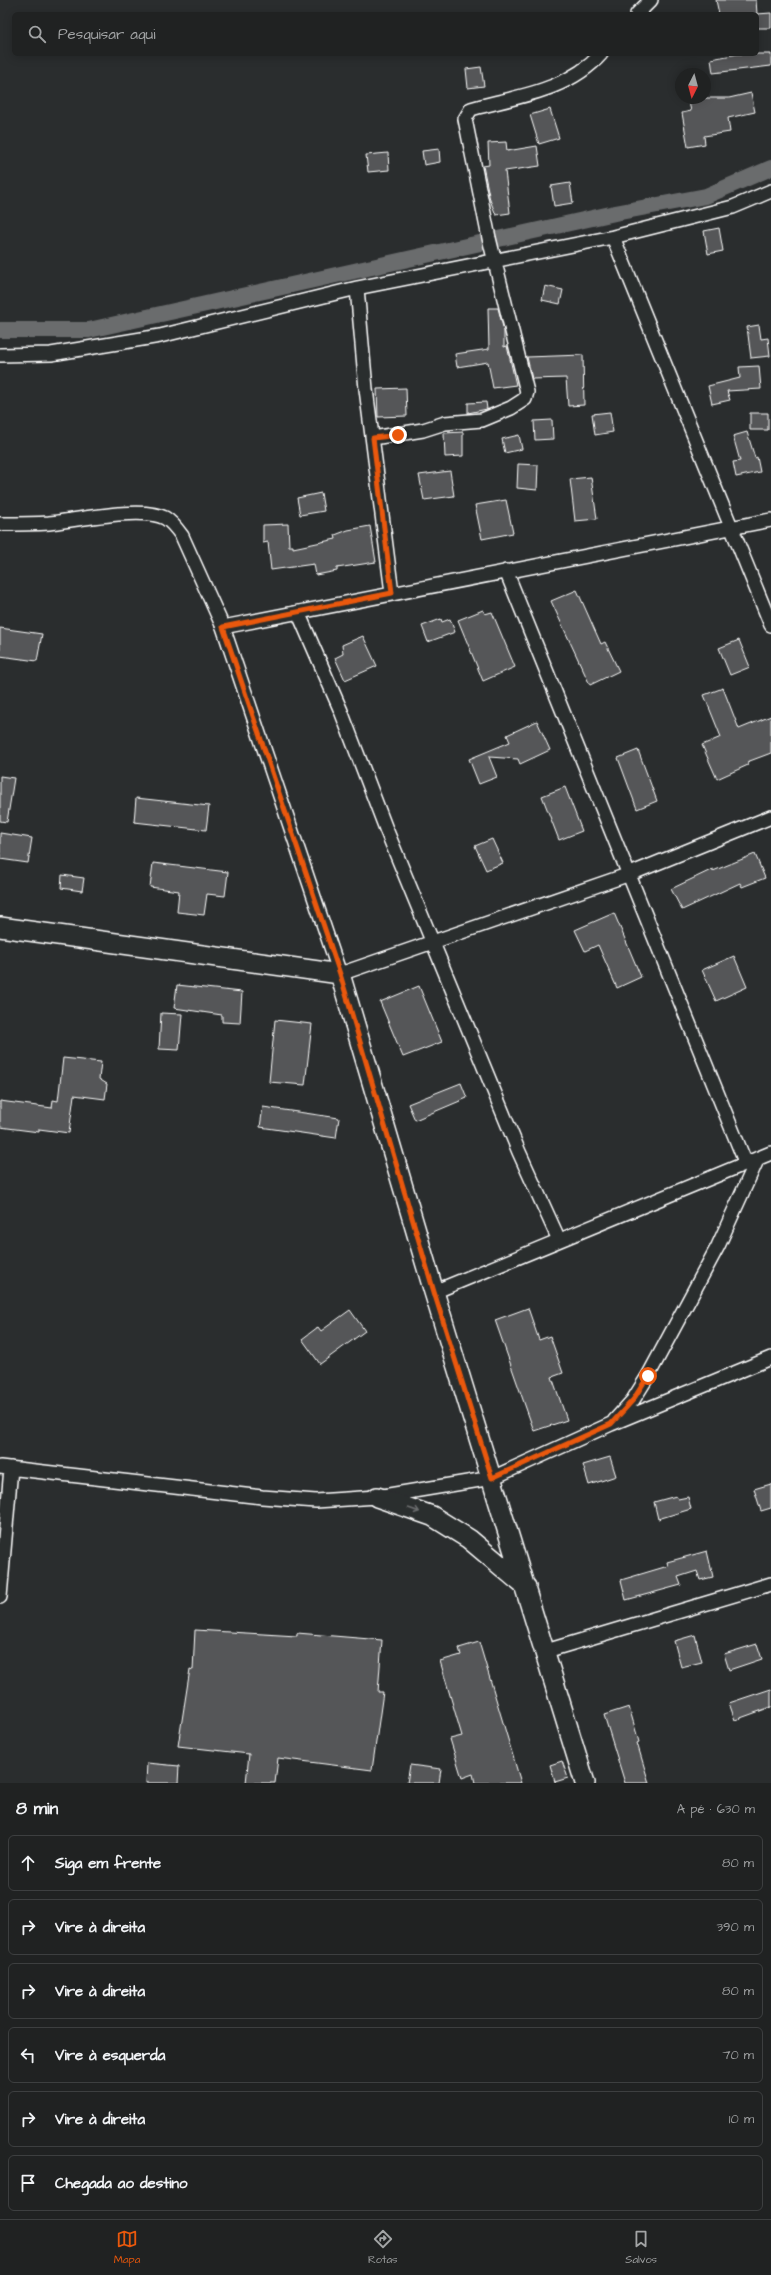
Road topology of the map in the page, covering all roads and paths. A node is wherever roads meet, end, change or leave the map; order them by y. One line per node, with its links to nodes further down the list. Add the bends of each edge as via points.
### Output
1 (651, 0): 2 (street)
2 (638, 12)
3 (599, 56): 6 (street, via 557,85 478,106 468,113 465,119 466,131)
4 (771, 191): 5 (street, via 733,207)
5 (613, 237): 6 (street); 12 (street)
6 (496, 260): 7 (street); 9 (street, via 527,392 525,399 482,420 445,423 411,433)
7 (357, 288): 8 (street, via 160,336 52,354); 9 (street)
8 (0, 354)
9 (373, 438): 14 (street)
10 (771, 520): 12 (street)
11 (0, 524): 17 (street, via 49,523 132,513 164,517 182,536)
12 (730, 527): 13 (street); 16 (street)
13 (506, 571): 14 (street); 19 (street)
14 (392, 593): 15 (street)
15 (298, 612): 17 (street); 21 (street, via 341,710)
16 (771, 625)
17 (223, 627): 22 (street)
18 (771, 816): 19 (street)
19 (630, 874): 21 (street); 24 (street)
20 (0, 927): 22 (street)
21 (432, 942): 22 (street); 25 (street, via 519,1152)
22 (340, 974): 26 (street)
23 (771, 1153): 24 (street)
24 (752, 1161): 25 (street); 28 (street, via 718,1246 648,1376 633,1400)
25 (559, 1240): 26 (street)
26 (434, 1292): 30 (street)
27 (771, 1358): 28 (street)
28 (611, 1424): 30 (street)
29 (5, 1467): 31 (street, via 262,1497 316,1501); 34 (street)
30 (492, 1478): 31 (street); 33 (street)
31 (378, 1497): 33 (street, one-way to 33, via 432,1516 469,1540)
32 (771, 1584): 35 (street)
33 (526, 1587): 35 (street)
34 (0, 1597)
35 (546, 1651): 36 (street)
36 (586, 1783)

